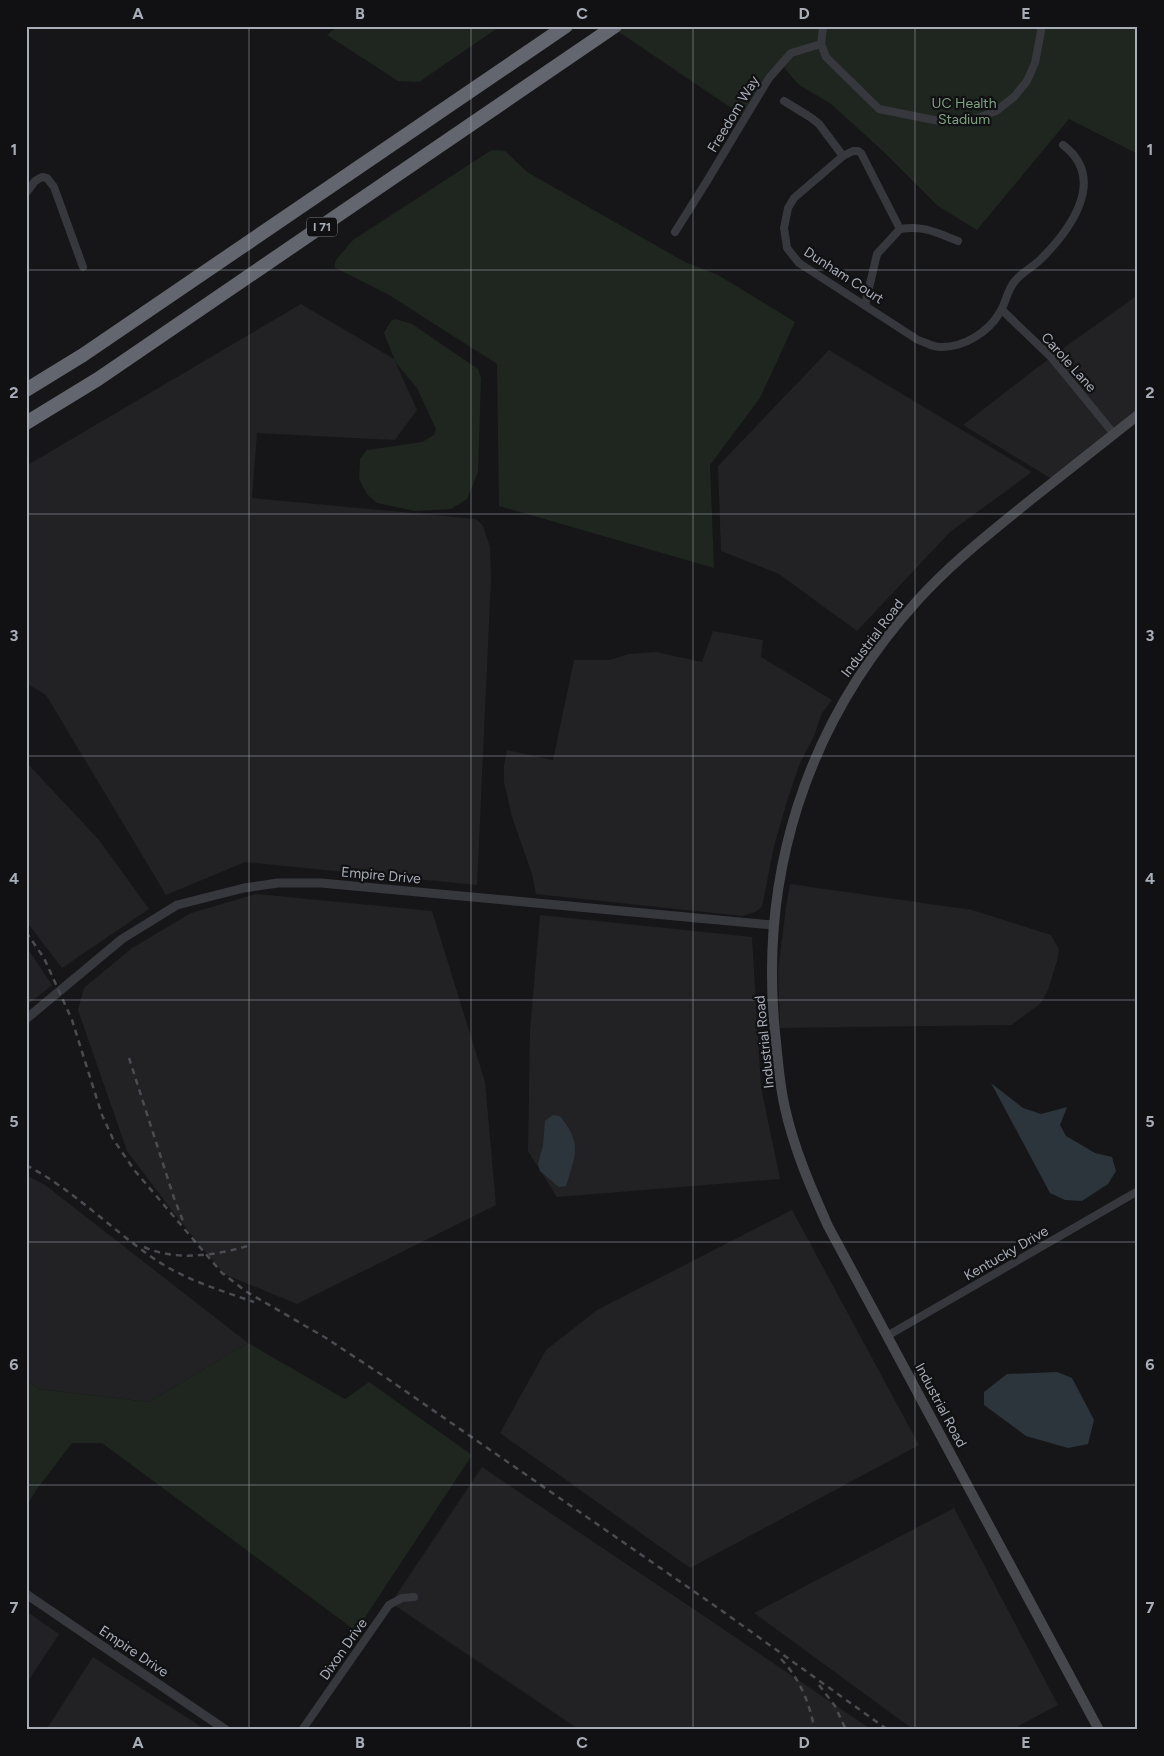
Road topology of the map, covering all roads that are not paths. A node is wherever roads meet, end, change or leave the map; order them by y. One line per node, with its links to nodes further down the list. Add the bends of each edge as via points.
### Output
1 (554, 26): 7 (highway)
2 (566, 26): 7 (highway, I 71)
3 (615, 26): 20 (highway, I 71, via 114,368)
4 (823, 26): 6 (street)
5 (1042, 26): 6 (street, via 1035,63 1027,81 1014,97 996,111 959,121 939,121 879,109 826,57)
6 (820, 44): 13 (street, Freedom Way, via 792,53 769,78)
7 (531, 50): 18 (highway, I 71, via 83,355)
8 (784, 102): 10 (street, via 819,124)
9 (1063, 145): 17 (street, Dunham Court, via 1080,167 1083,196 1060,239 1014,282)
10 (843, 156): 12 (street, via 853,151 861,153); 16 (street, Dunham Court, via 794,198 785,218 784,238 787,248 799,263)
11 (26, 193): 15 (street, via 35,181 47,178 54,187)
12 (900, 229): 14 (street, via 914,226); 16 (street, via 877,254)
13 (675, 232)
14 (958, 241)
15 (83, 266)
16 (866, 305): 17 (street, Dunham Court, via 918,340 938,347 953,346 974,338 995,321)
17 (1002, 310): 21 (street, Carole Lane, via 1051,357)
18 (26, 390)
19 (1138, 415): 21 (main road, Industrial Road)
20 (26, 423)
21 (1114, 434): 22 (main road, Industrial Road, via 967,552 918,600 877,650 830,728 803,789 783,861)
22 (773, 926): 23 (street, Empire Drive, via 321,883 276,883 177,905 122,939); 25 (main road, Industrial Road, via 774,1023 785,1108 793,1137 828,1226)
23 (26, 1019)
24 (1138, 1191): 25 (street, Kentucky Drive)
25 (887, 1336): 30 (main road, Industrial Road)
26 (26, 1594): 28 (street, Empire Drive)
27 (414, 1597): 29 (street, Dixon Drive, via 389,1604)
28 (226, 1730)
29 (302, 1730)
30 (1099, 1730)

